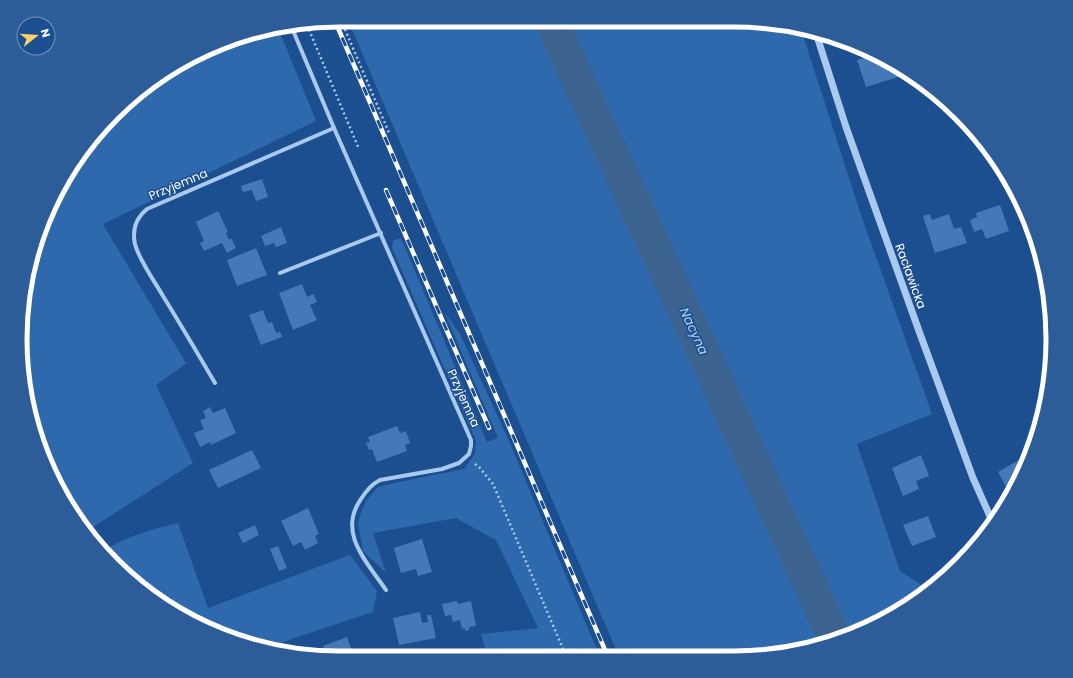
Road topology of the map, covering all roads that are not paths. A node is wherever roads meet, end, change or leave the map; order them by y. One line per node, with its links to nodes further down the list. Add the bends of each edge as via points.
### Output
1 (293, 31): 3 (street, Przyjemna)
2 (818, 39): 7 (street, Racławicka, via 846,127 919,331 973,478)
3 (334, 128): 4 (street, Przyjemna); 6 (street, Przyjemna, via 147,209 139,215 135,225 136,246)
4 (381, 233): 5 (street); 8 (street, Przyjemna, via 471,440 466,458 455,465 377,482 358,503 352,527 356,548)
5 (280, 274)
6 (215, 383)
7 (990, 516)
8 (386, 590)

